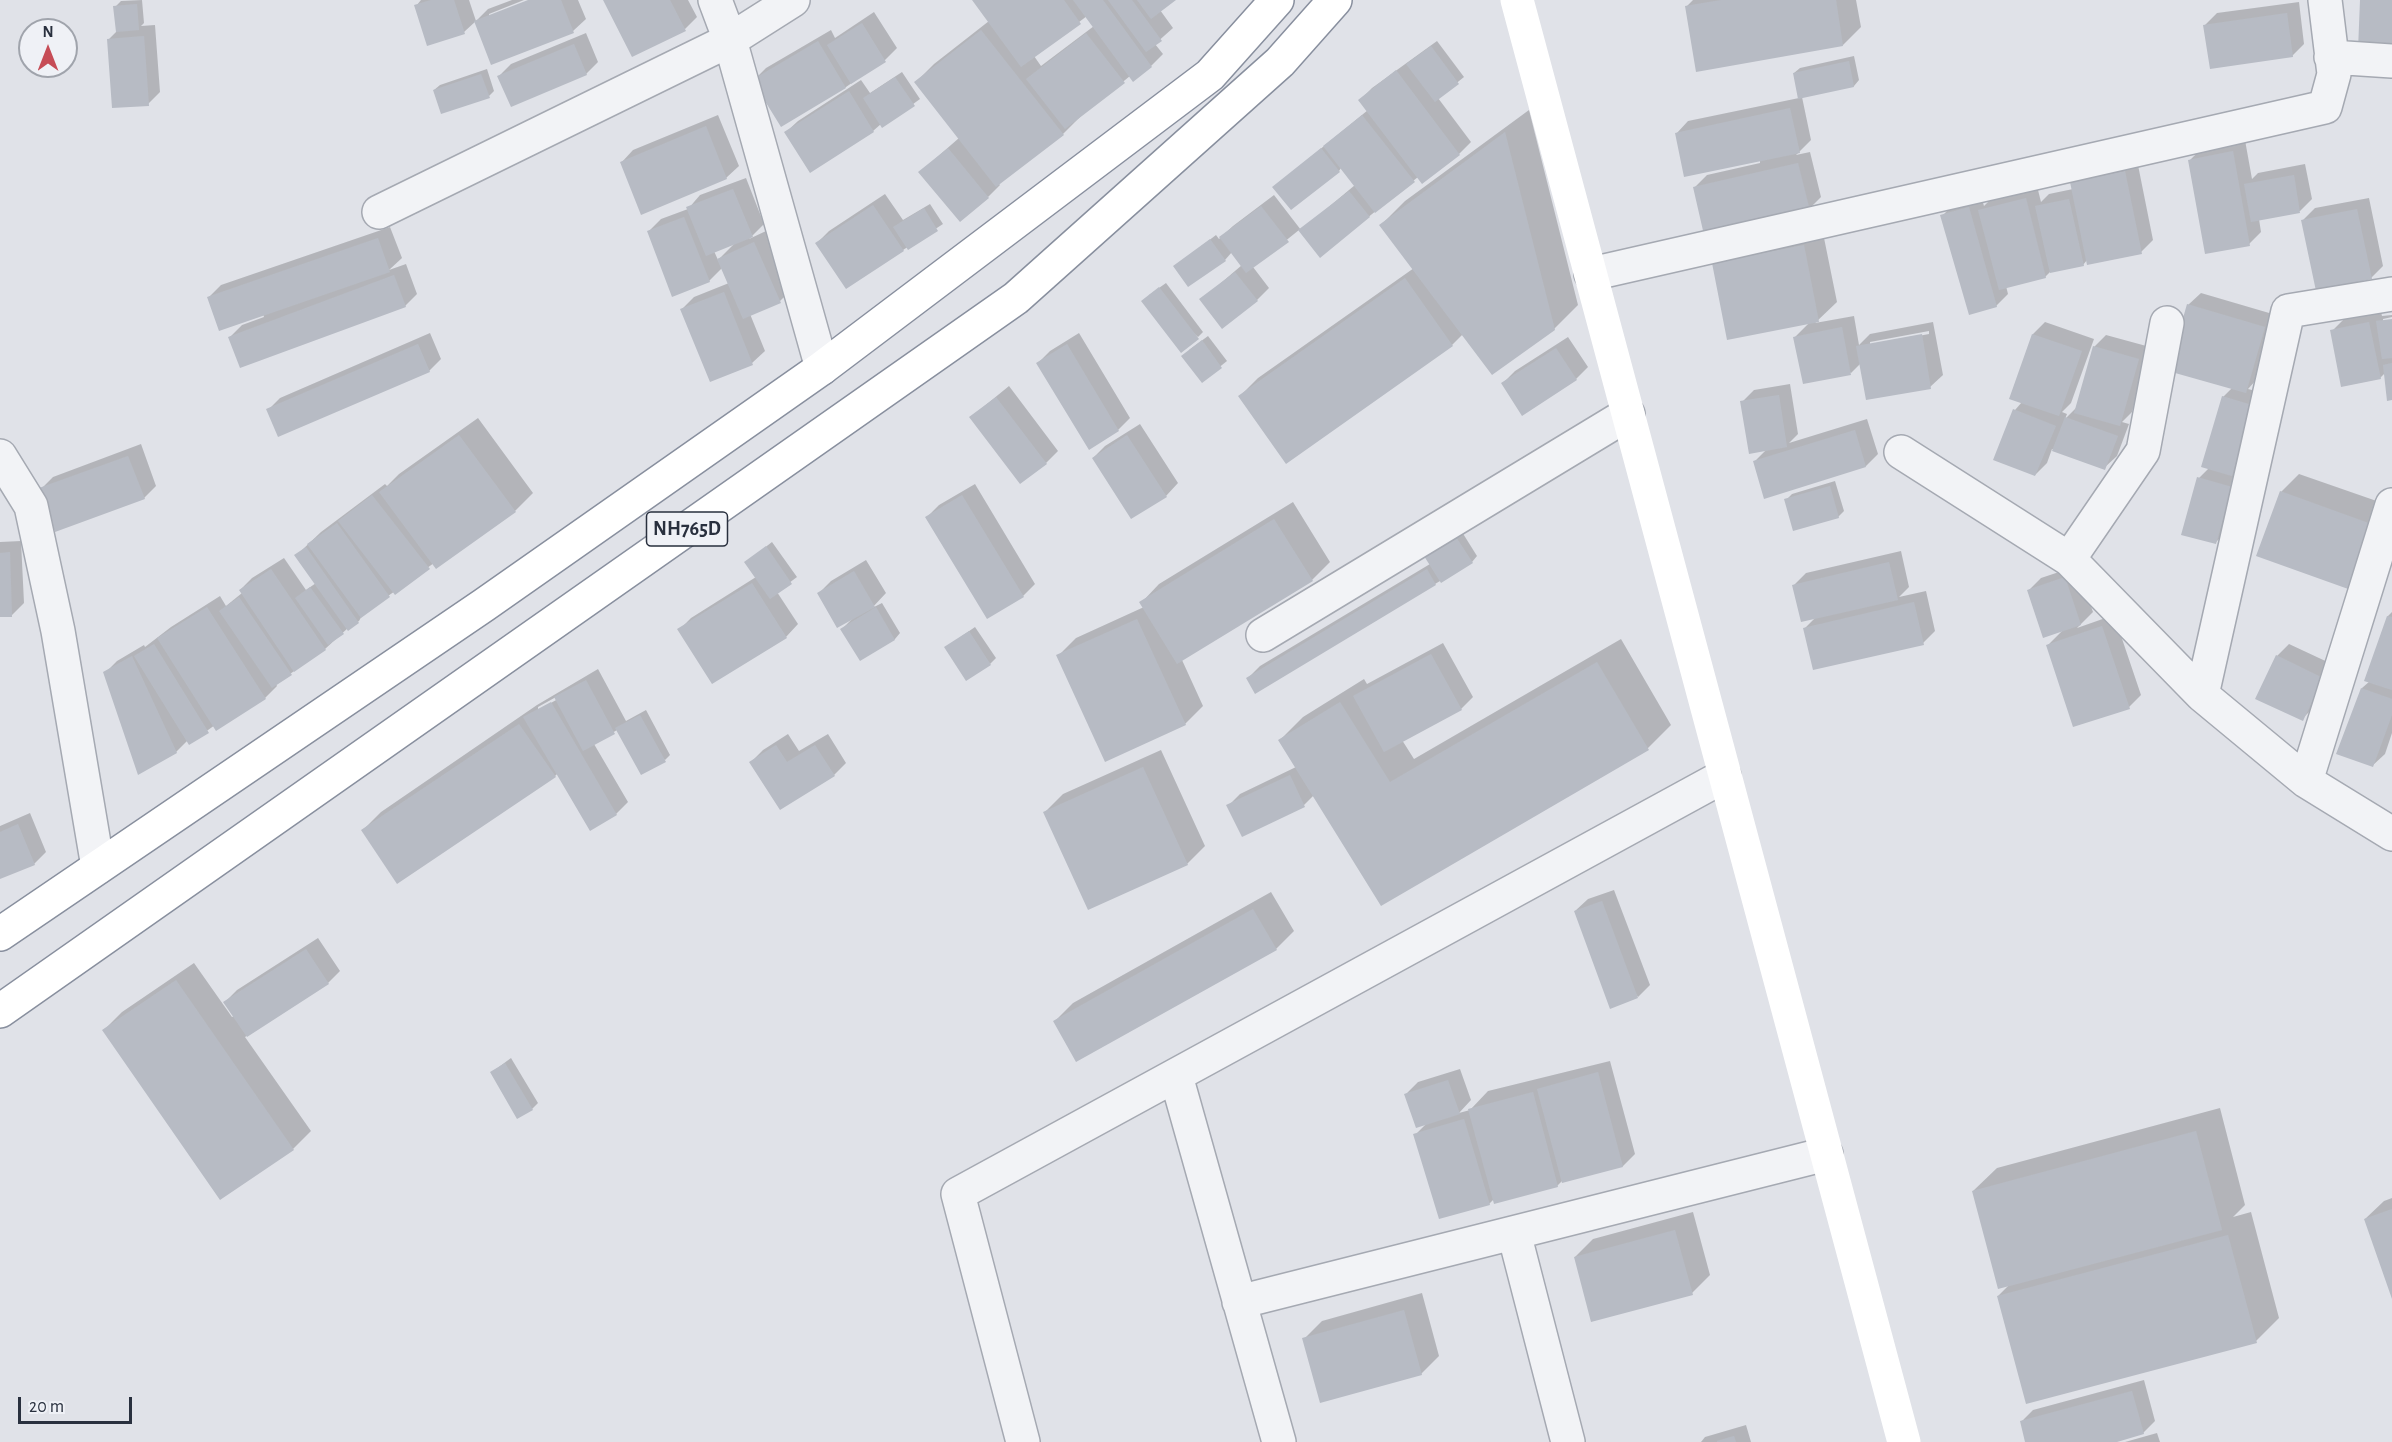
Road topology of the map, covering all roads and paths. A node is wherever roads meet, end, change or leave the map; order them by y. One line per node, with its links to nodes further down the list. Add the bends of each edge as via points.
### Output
1 (715, 0): 7 (street)
2 (793, 0): 7 (street)
3 (1277, 0): 14 (main road, NH765D, via 1210,75)
4 (1335, 0): 27 (main road, NH765D, via 1280,62 1017,298)
5 (1517, 0): 11 (main road)
6 (2325, 0): 8 (street)
7 (730, 40): 10 (street); 14 (street)
8 (2331, 57): 9 (street); 11 (street, via 2334,74 2325,107)
9 (2392, 61)
10 (379, 212)
11 (1591, 274): 15 (main road)
12 (2392, 294): 21 (street, via 2288,311)
13 (2167, 323): 19 (street, via 2143,451)
14 (822, 368): 25 (main road, NH765D)
15 (1628, 414): 20 (street); 22 (main road)
16 (1901, 452): 19 (street)
17 (0, 456): 25 (street, via 31,506 58,631)
18 (2392, 505): 23 (street)
19 (2069, 559): 21 (street)
20 (1263, 634)
21 (2202, 695): 23 (street)
22 (1724, 776): 28 (street); 29 (main road)
23 (2306, 781): 24 (street)
24 (2392, 834)
25 (98, 867): 26 (main road, NH765D)
26 (0, 934)
27 (0, 1011)
28 (1176, 1076): 31 (street); 32 (street, via 958,1194)
29 (1826, 1154): 30 (street); 35 (main road)
30 (1514, 1233): 31 (street); 34 (street)
31 (1239, 1302): 33 (street)
32 (1023, 1442)
33 (1279, 1442)
34 (1568, 1442)
35 (1904, 1442)

